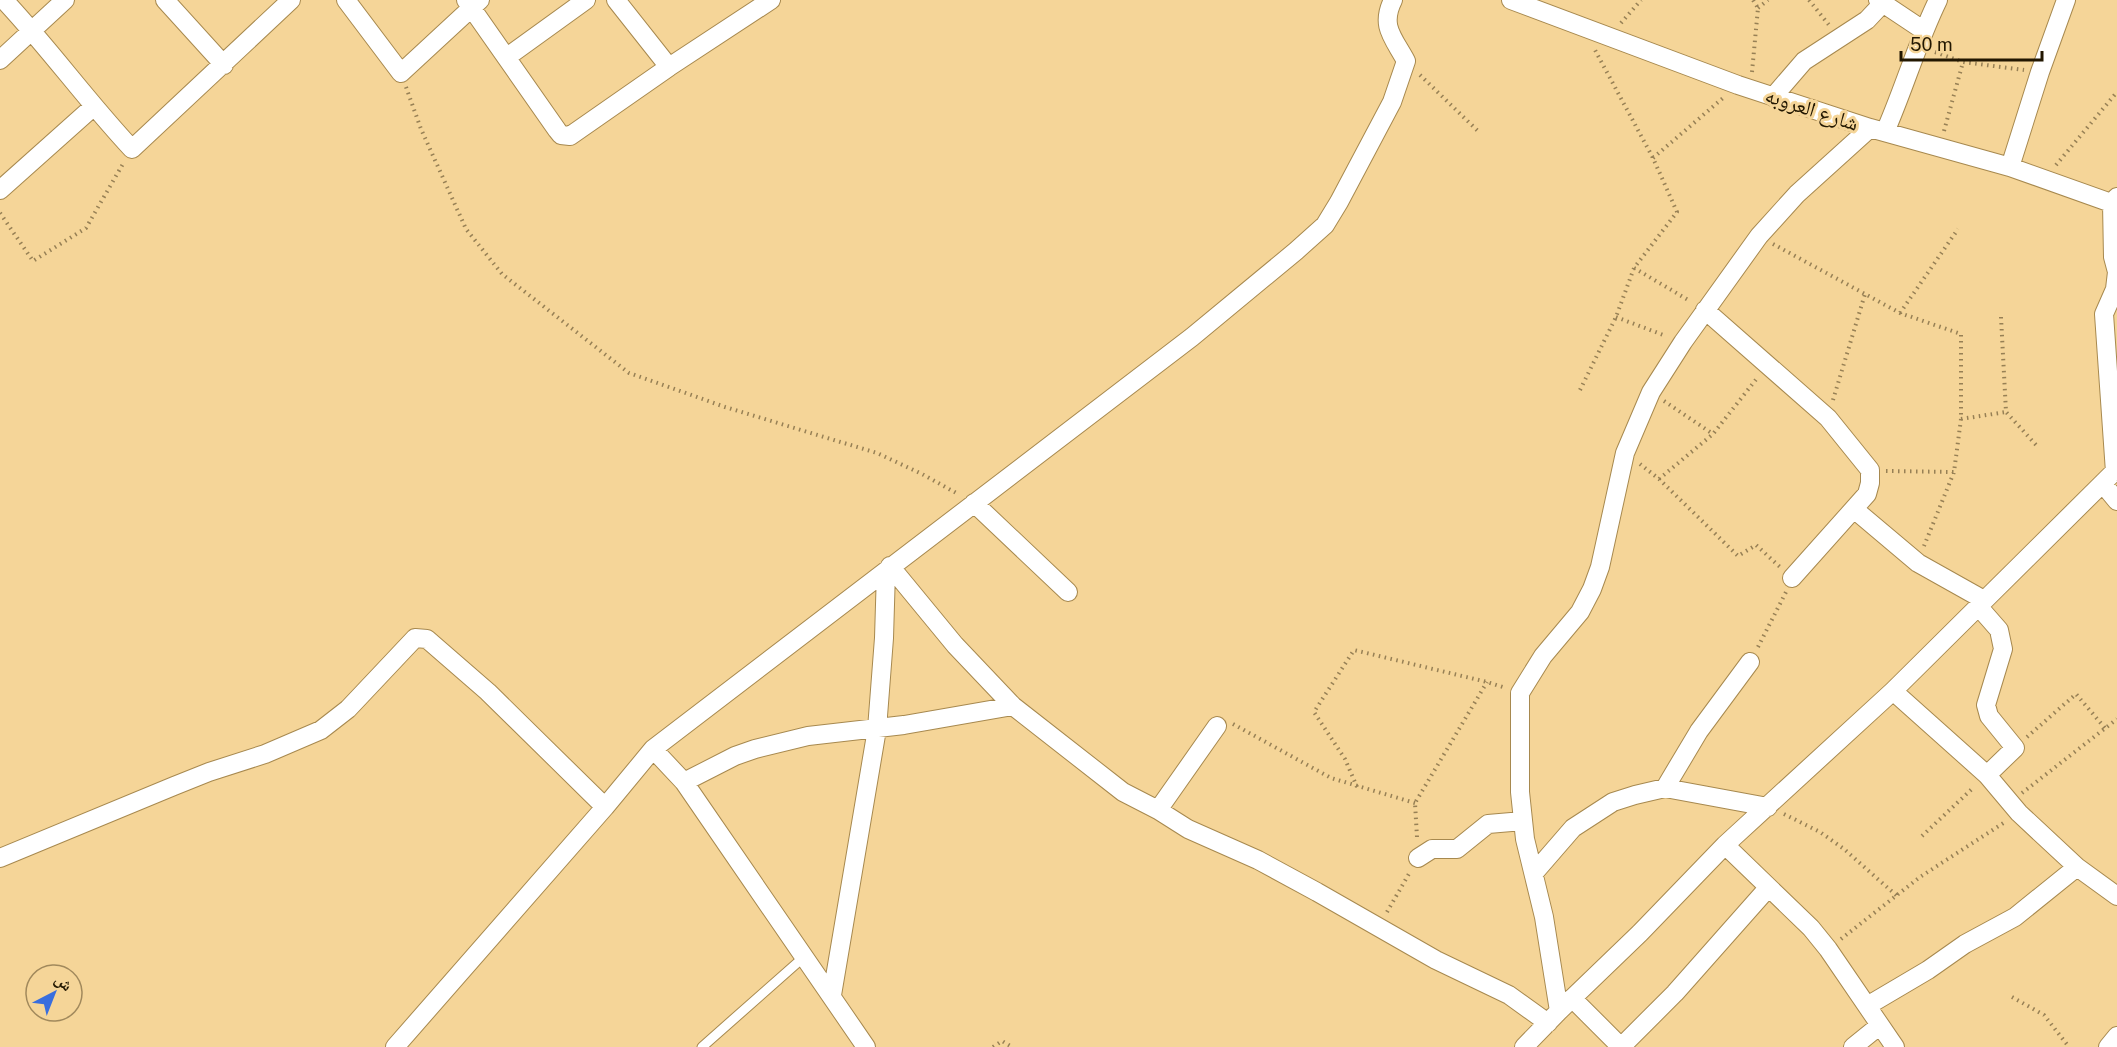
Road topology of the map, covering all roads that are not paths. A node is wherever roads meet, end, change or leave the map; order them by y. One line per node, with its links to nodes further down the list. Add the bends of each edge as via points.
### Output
1 (4, 0): 15 (street)
2 (65, 0): 15 (street)
3 (165, 0): 19 (street)
4 (291, 0): 19 (street)
5 (346, 0): 14 (street, via 401,73)
6 (586, 0): 17 (street)
7 (616, 0): 20 (street)
8 (771, 0): 20 (street)
9 (1393, 0): 30 (street, via 1386,23 1406,61 1392,102 1324,225 1192,337)
10 (1511, 0): 21 (street, شارع العروبه)
11 (1938, 0): 16 (street)
12 (2066, 0): 24 (street)
13 (1880, 2): 16 (street); 21 (street, via 1867,20 1804,61)
14 (473, 3): 17 (street)
15 (33, 31): 18 (street); 22 (street)
16 (1921, 38): 23 (street, via 1903,90)
17 (507, 57): 20 (street, via 557,130 566,136)
18 (0, 60)
19 (224, 64): 22 (street, via 132,150)
20 (669, 67)
21 (1773, 96): 23 (street, شارع العروبه)
22 (93, 107): 25 (street)
23 (1877, 130): 24 (street, شارع العروبه); 27 (street, via 1797,194 1759,236)
24 (2010, 167): 26 (street, شارع العروبه)
25 (0, 190)
26 (2115, 202): 28 (street, via 2115,289 2104,314)
27 (1705, 310): 31 (street, via 1828,418 1870,470 1867,494); 48 (street, via 1652,392 1625,453 1592,590 1520,693)
28 (2112, 475): 29 (street); 35 (street)
29 (2117, 501)
30 (974, 503): 32 (street); 34 (street)
31 (1854, 509): 33 (street); 35 (street, via 1918,563)
32 (888, 569): 38 (street); 40 (street); 41 (street)
33 (1792, 579)
34 (1068, 592)
35 (1981, 603): 37 (street); 42 (street, via 1999,630 2003,649 1987,710 2015,748)
36 (1750, 662): 44 (street, via 1699,731)
37 (1893, 691): 42 (street); 46 (street)
38 (1013, 706): 40 (street); 47 (street, via 1122,792)
39 (1217, 726): 47 (street)
40 (877, 729): 43 (street, via 808,736 755,749 709,767); 57 (street)
41 (653, 749): 43 (street); 45 (street)
42 (1987, 775): 52 (street, via 2014,808)
43 (684, 782): 56 (street)
44 (1665, 788): 46 (street); 53 (street, via 1613,802 1587,818 1573,828)
45 (605, 807): 50 (street, via 488,692 427,639 419,637 348,709 321,730); 63 (street)
46 (1768, 807): 49 (street)
47 (1158, 810): 60 (street, via 1188,829 1258,860 1436,960)
48 (1523, 821): 51 (street, via 1488,824 1457,849 1432,849); 53 (street)
49 (1725, 845): 54 (street); 58 (street)
50 (0, 858)
51 (1418, 858)
52 (2077, 867): 55 (street); 59 (street, via 2015,917)
53 (1534, 873): 60 (street, via 1544,917)
54 (1768, 888): 59 (street, via 1811,928); 67 (street)
55 (2117, 896)
56 (805, 956): 57 (street); 64 (lane)
57 (832, 995): 65 (street)
58 (1572, 998): 60 (street); 67 (street)
59 (1868, 1006): 61 (street)
60 (1553, 1017): 66 (street)
61 (1879, 1026): 68 (street); 69 (street)
62 (2117, 1036): 70 (street)
63 (395, 1047)
64 (702, 1047)
65 (866, 1047)
66 (1524, 1047)
67 (1621, 1047)
68 (1852, 1047)
69 (1895, 1047)
70 (2108, 1047)

